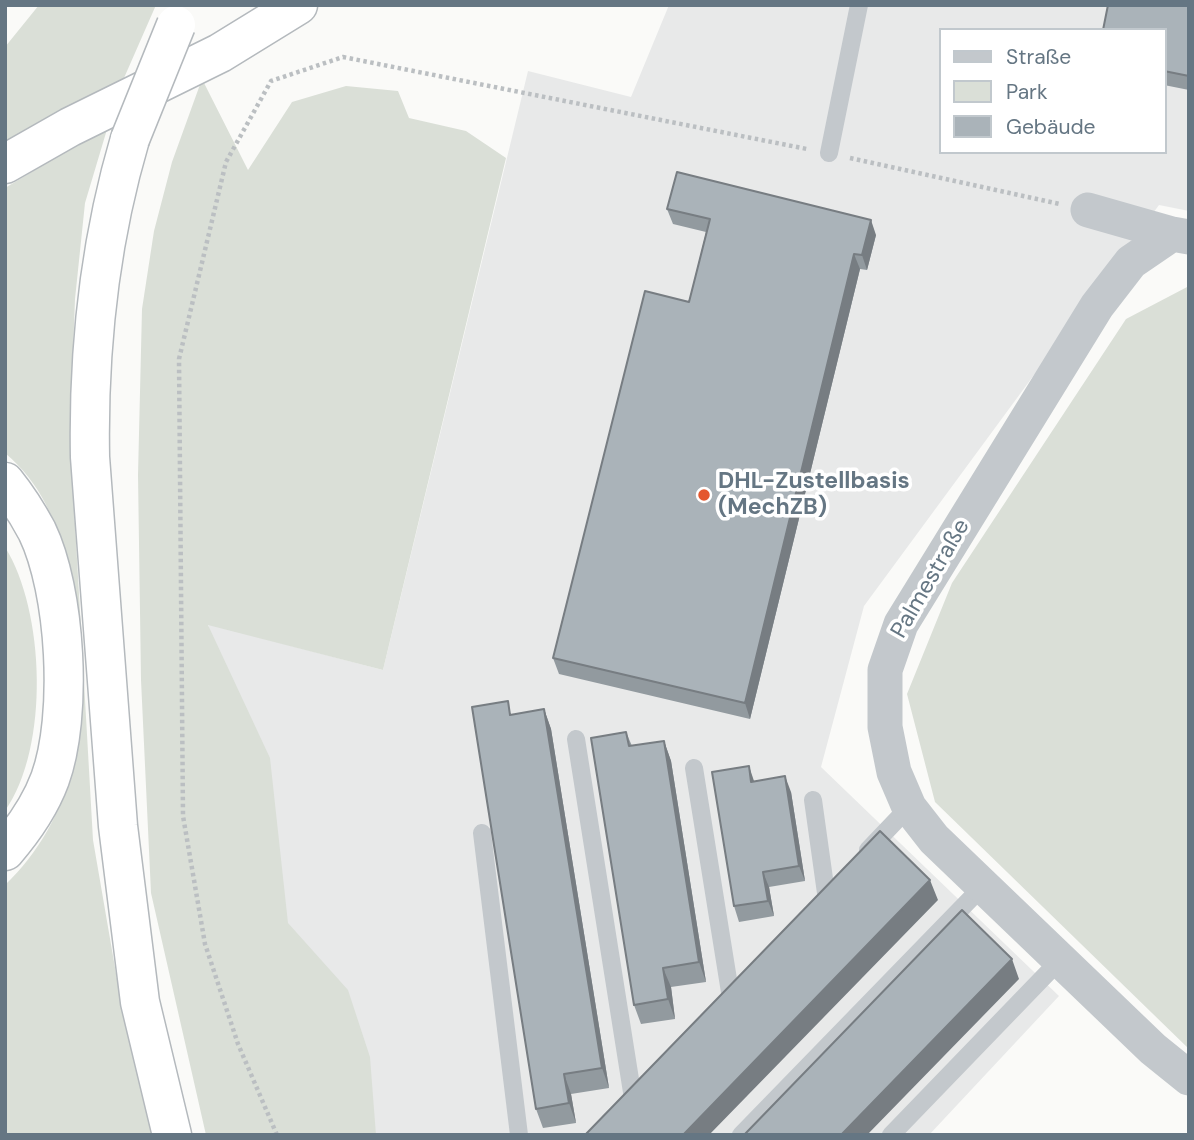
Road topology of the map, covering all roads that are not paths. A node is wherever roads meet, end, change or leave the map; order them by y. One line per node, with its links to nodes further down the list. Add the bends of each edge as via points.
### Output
1 (298, 5): 5 (highway, via 220,53)
2 (859, 5): 4 (lane)
3 (181, 15): 22 (highway, bridge, via 130,139 115,192 95,298 89,403 118,826 140,1002)
4 (829, 153)
5 (5, 164)
6 (1088, 210): 7 (street, Palmestraße)
7 (1180, 236): 12 (street, Palmestraße, via 1131,262 1097,306 901,624 885,670 885,727 894,772)
8 (5, 481): 14 (highway, via 37,533 50,569 64,686 62,734 50,779 28,824)
9 (576, 739): 20 (lane)
10 (694, 768): 17 (lane, via 725,997)
11 (813, 800): 12 (lane, via 822,898)
12 (909, 807): 15 (street, Palmestraße, via 934,839)
13 (482, 833): 23 (lane)
14 (5, 851)
15 (983, 886): 16 (street, Palmestraße); 24 (lane)
16 (1060, 960): 19 (street, Palmestraße); 25 (lane)
17 (749, 972)
18 (652, 1072): 20 (lane)
19 (1189, 1078)
20 (632, 1092): 21 (lane)
21 (616, 1109)
22 (172, 1135)
23 (519, 1135)
24 (741, 1135)
25 (891, 1135)

